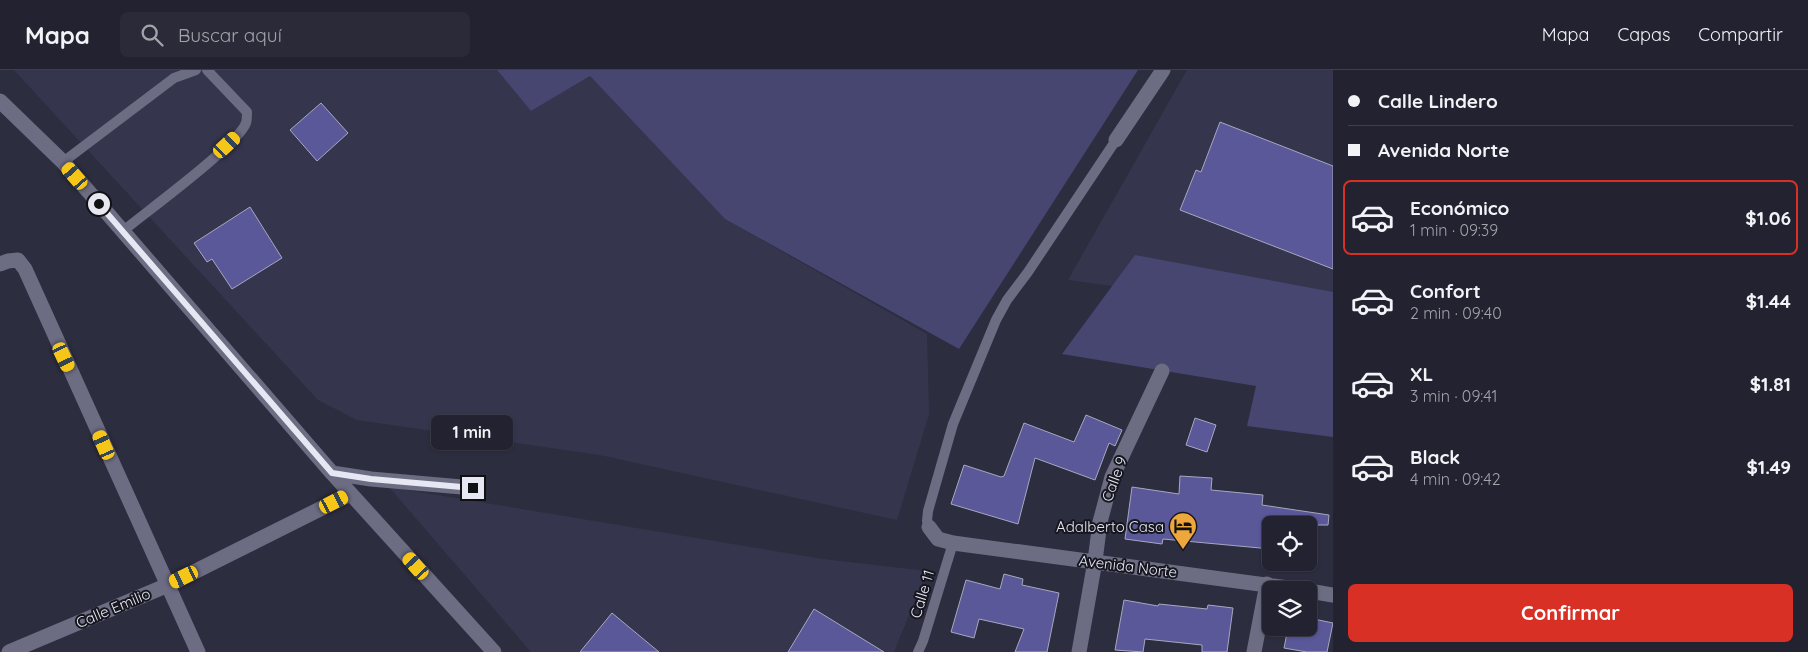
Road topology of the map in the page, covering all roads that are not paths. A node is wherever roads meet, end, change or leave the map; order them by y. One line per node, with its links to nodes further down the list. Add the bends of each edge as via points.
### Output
1 (196, 70): 6 (lane, via 174,78)
2 (207, 70): 7 (lane, via 247,112 246,123 218,154)
3 (1163, 70): 5 (street)
4 (0, 102): 6 (street)
5 (1116, 140): 13 (lane, via 996,320 953,424 928,511)
6 (63, 162): 7 (street)
7 (123, 231): 10 (street)
8 (0, 264): 17 (street, via 18,260 25,268)
9 (1162, 371): 15 (street, Calle 9, via 1112,477 1100,522)
10 (332, 473): 11 (street); 12 (street)
11 (473, 488)
12 (350, 494): 17 (street, Calle Emilio); 23 (street)
13 (929, 527): 14 (street, via 938,539)
14 (953, 543): 15 (street, Avenida Norte); 24 (lane, Calle 11)
15 (1095, 561): 16 (street, Avenida Norte); 25 (street, Calle 9)
16 (1262, 583)
17 (168, 585): 21 (street, Calle Emilio); 22 (street)
18 (1317, 592): 19 (street)
19 (1333, 595)
20 (1262, 610): 26 (street)
21 (9, 652)
22 (198, 652)
23 (494, 652)
24 (918, 652)
25 (1078, 652)
26 (1254, 652)

